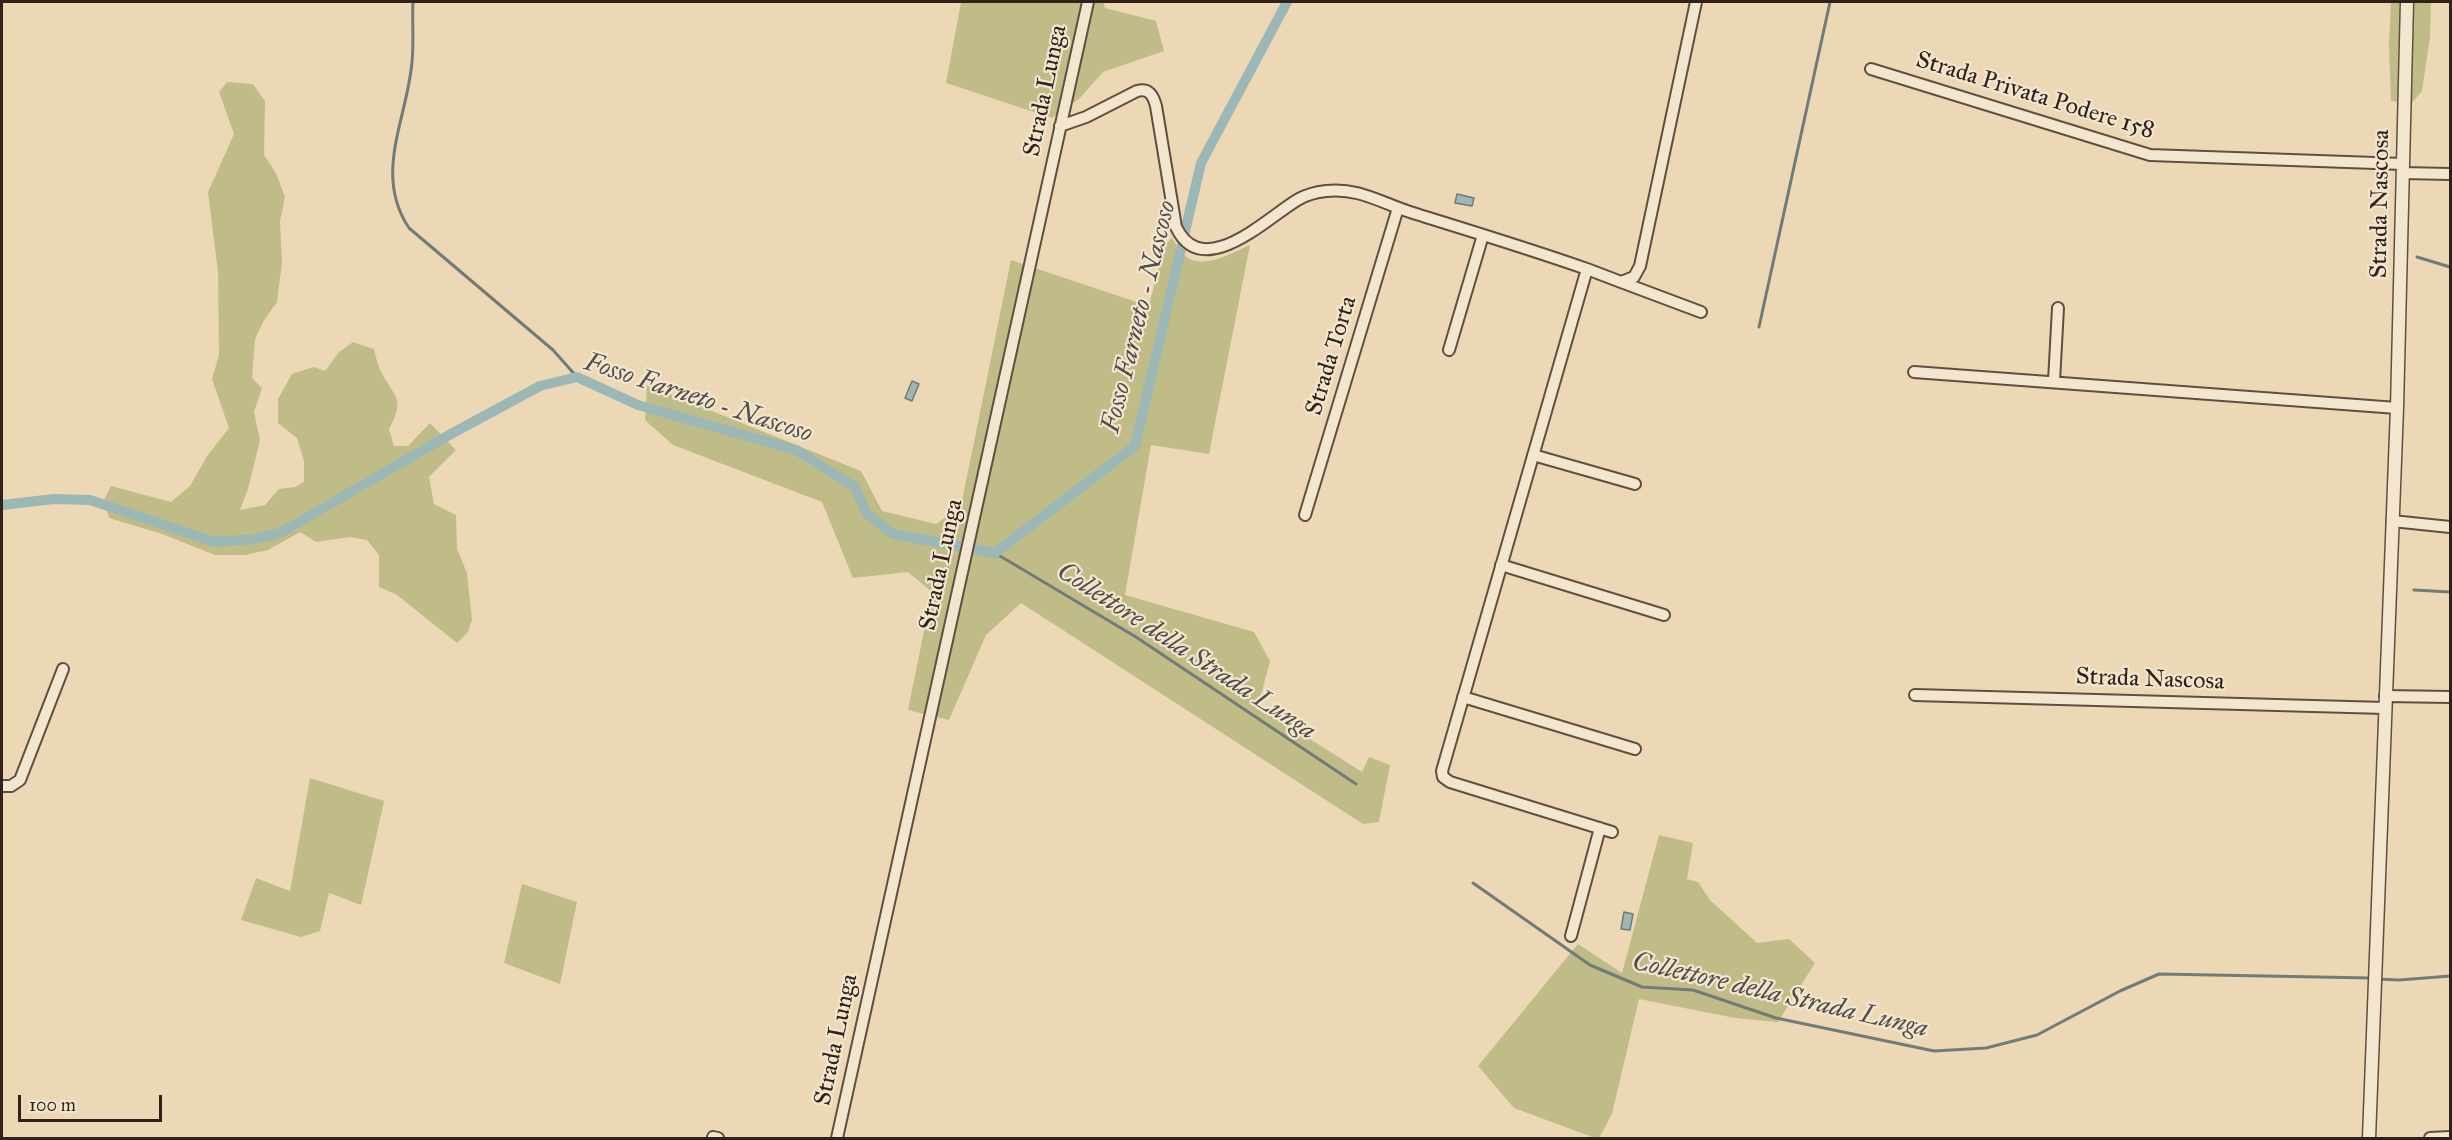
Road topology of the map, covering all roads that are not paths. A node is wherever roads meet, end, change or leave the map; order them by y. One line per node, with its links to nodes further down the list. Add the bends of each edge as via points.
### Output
1 (1088, 2): 5 (street, Strada Lunga)
2 (1696, 2): 11 (street, via 1641,261 1634,277)
3 (2407, 2): 6 (street, Strada Nascosa)
4 (1871, 69): 6 (street, Strada Privata Podere 158, via 2150,154)
5 (1060, 126): 8 (street, via 1137,91 1152,94 1178,233 1192,244 1210,248 1232,243 1299,199 1325,191 1362,193); 36 (street, Strada Lunga)
6 (2403, 168): 7 (street, Strada Privata Podere 158); 17 (street, Strada Nascosa)
7 (2451, 174)
8 (1398, 208): 9 (street); 20 (street, Strada Torta)
9 (1483, 235): 10 (street); 14 (street)
10 (1587, 268): 11 (street); 18 (street)
11 (1621, 282): 13 (street)
12 (2058, 308): 16 (street)
13 (1701, 312)
14 (1449, 350)
15 (1914, 372): 16 (street)
16 (2054, 381): 17 (street)
17 (2397, 408): 21 (street, Strada Nascosa)
18 (1533, 455): 19 (street); 23 (street)
19 (1635, 484)
20 (1305, 515)
21 (2392, 521): 22 (street); 29 (street, Strada Nascosa)
22 (2451, 527)
23 (1501, 565): 24 (street); 27 (street)
24 (1664, 615)
25 (63, 669): 31 (street, via 20,780)
26 (1915, 695): 29 (street, Strada Nascosa)
27 (1463, 697): 30 (street); 32 (street, via 1442,769 1445,780)
28 (2451, 697): 29 (street)
29 (2385, 702): 37 (street, Strada Nascosa)
30 (1635, 749)
31 (2, 786)
32 (1600, 828): 33 (street); 34 (street)
33 (1612, 832)
34 (1570, 936)
35 (2451, 1137): 38 (street)
36 (837, 1138)
37 (2369, 1138)
38 (2430, 1138)

